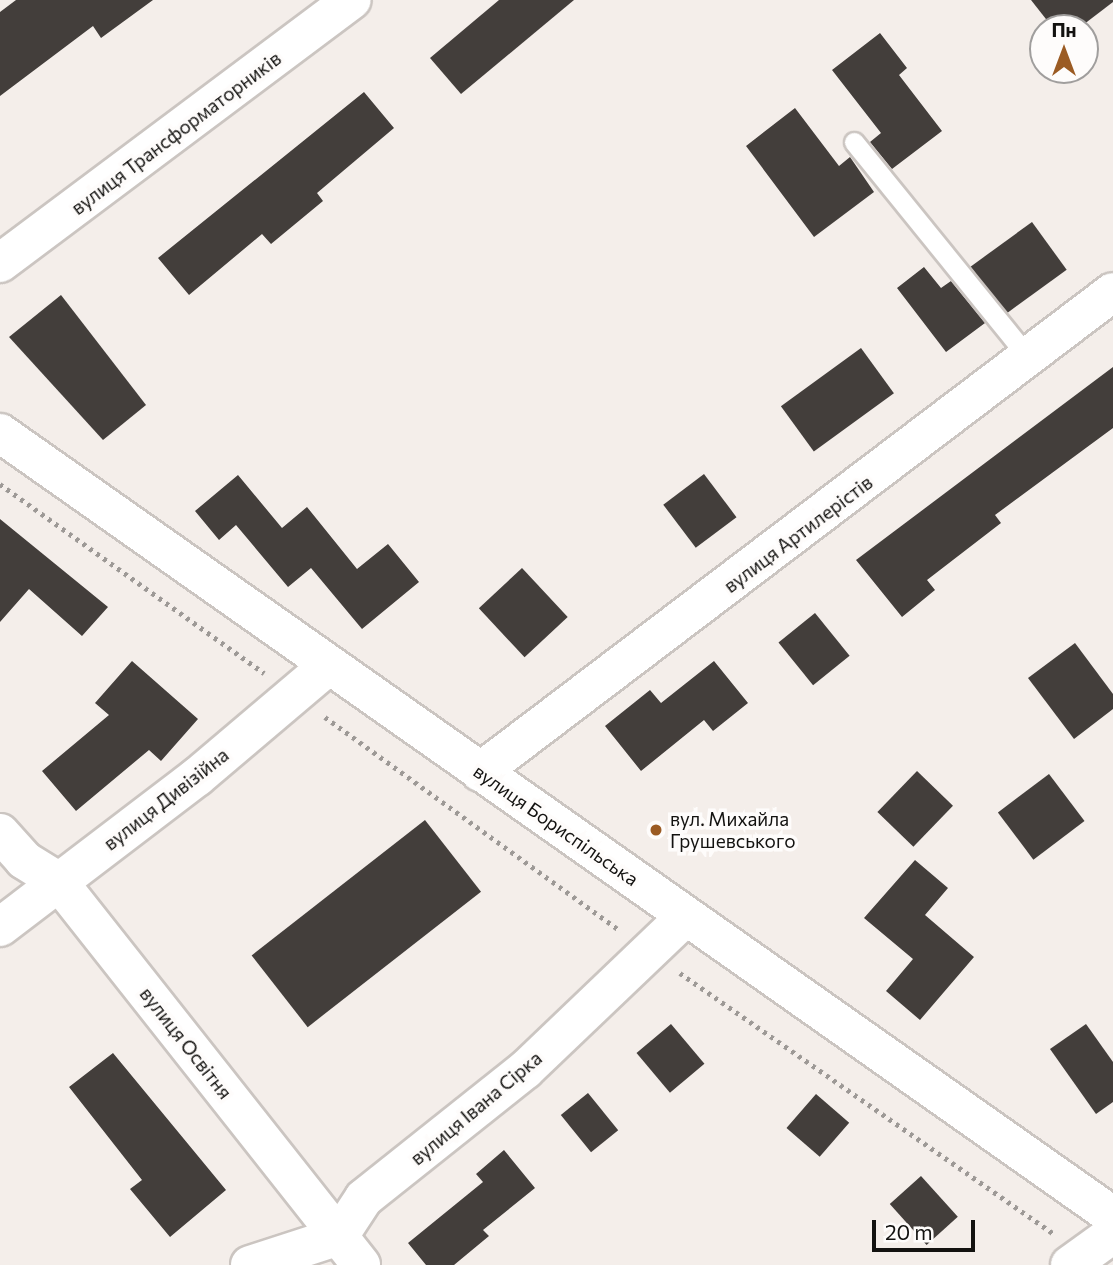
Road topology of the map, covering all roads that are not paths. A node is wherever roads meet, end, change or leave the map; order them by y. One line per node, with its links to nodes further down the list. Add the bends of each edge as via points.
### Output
1 (351, 0): 3 (street, вулиця Трансформаторників)
2 (854, 142): 5 (lane)
3 (0, 263)
4 (1113, 292): 5 (street, вулиця Артилерістів)
5 (1030, 359): 8 (street, вулиця Артилерістів)
6 (0, 433): 7 (street, вулиця Бориспільська)
7 (328, 666): 8 (street, вулиця Бориспільська); 10 (street, вулиця Дивізійна)
8 (480, 772): 11 (street, вулиця Бориспільська)
9 (0, 833): 10 (street, вулиця Освітня, via 24,860)
10 (58, 881): 12 (street, вулиця Дивізійна); 14 (street, вулиця Освітня)
11 (685, 916): 13 (street, вулиця Бориспільська); 14 (street, вулиця Івана Сірка, via 525,1070 364,1198)
12 (0, 927)
13 (1113, 1216)
14 (350, 1251): 15 (street)
15 (250, 1265)

